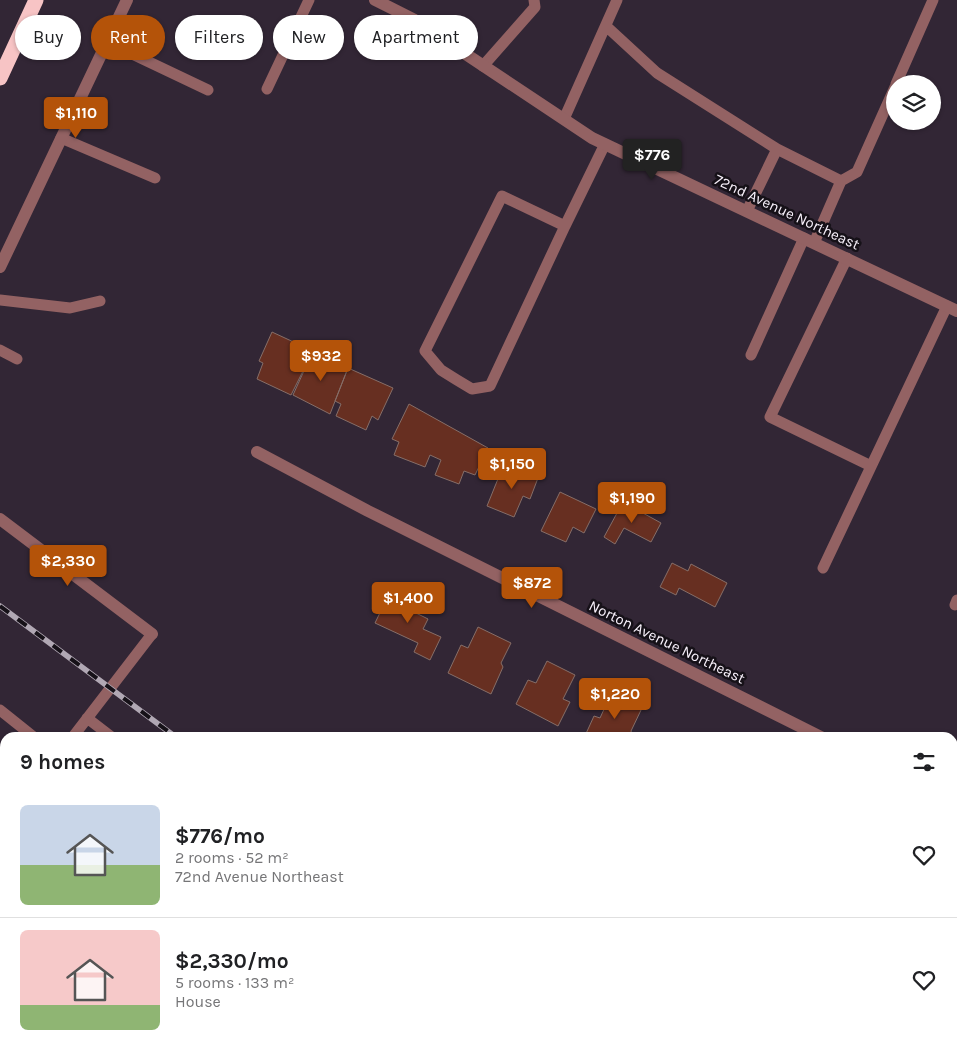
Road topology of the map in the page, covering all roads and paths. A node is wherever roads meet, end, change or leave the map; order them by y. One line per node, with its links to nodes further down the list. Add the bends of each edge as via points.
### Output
1 (36, 0): 14 (highway)
2 (127, 0): 8 (street)
3 (309, 0): 16 (lane)
4 (534, 0): 12 (lane, via 535,7)
5 (617, 0): 9 (lane)
6 (934, 0): 13 (lane)
7 (382, 2): 12 (street, 72nd Avenue Northeast)
8 (120, 15)
9 (606, 26): 18 (lane); 21 (lane, via 657,73)
10 (98, 60): 19 (street)
11 (145, 60): 15 (lane)
12 (483, 66): 18 (street, 72nd Avenue Northeast)
13 (900, 75)
14 (0, 78)
15 (208, 90)
16 (267, 90)
17 (886, 107): 23 (lane, via 857,172)
18 (564, 120): 20 (street, 72nd Avenue Northeast)
19 (61, 138): 22 (lane); 28 (street)
20 (605, 144): 24 (street, 72nd Avenue Northeast); 25 (lane)
21 (777, 149): 23 (lane); 24 (lane)
22 (156, 178)
23 (841, 182): 26 (lane)
24 (747, 211): 26 (street, 72nd Avenue Northeast)
25 (565, 226): 25 (lane, via 502,196 425,351 440,370 472,389 490,386)
26 (809, 240): 27 (street, 72nd Avenue Northeast); 33 (lane)
27 (847, 258): 31 (street, 72nd Avenue Northeast); 36 (lane, via 770,417)
28 (0, 267)
29 (0, 300): 30 (lane, via 70,308)
30 (100, 302)
31 (952, 308): 36 (lane)
32 (0, 350): 34 (lane)
33 (751, 355)
34 (17, 359)
35 (256, 452): 45 (street, Norton Avenue Northeast, via 368,512)
36 (871, 466): 38 (lane)
37 (0, 519): 39 (street)
38 (823, 568)
39 (152, 634): 41 (lane)
40 (0, 710): 42 (lane)
41 (87, 718): 43 (lane); 44 (lane)
42 (28, 732)
43 (76, 732)
44 (105, 732)
45 (810, 732)

